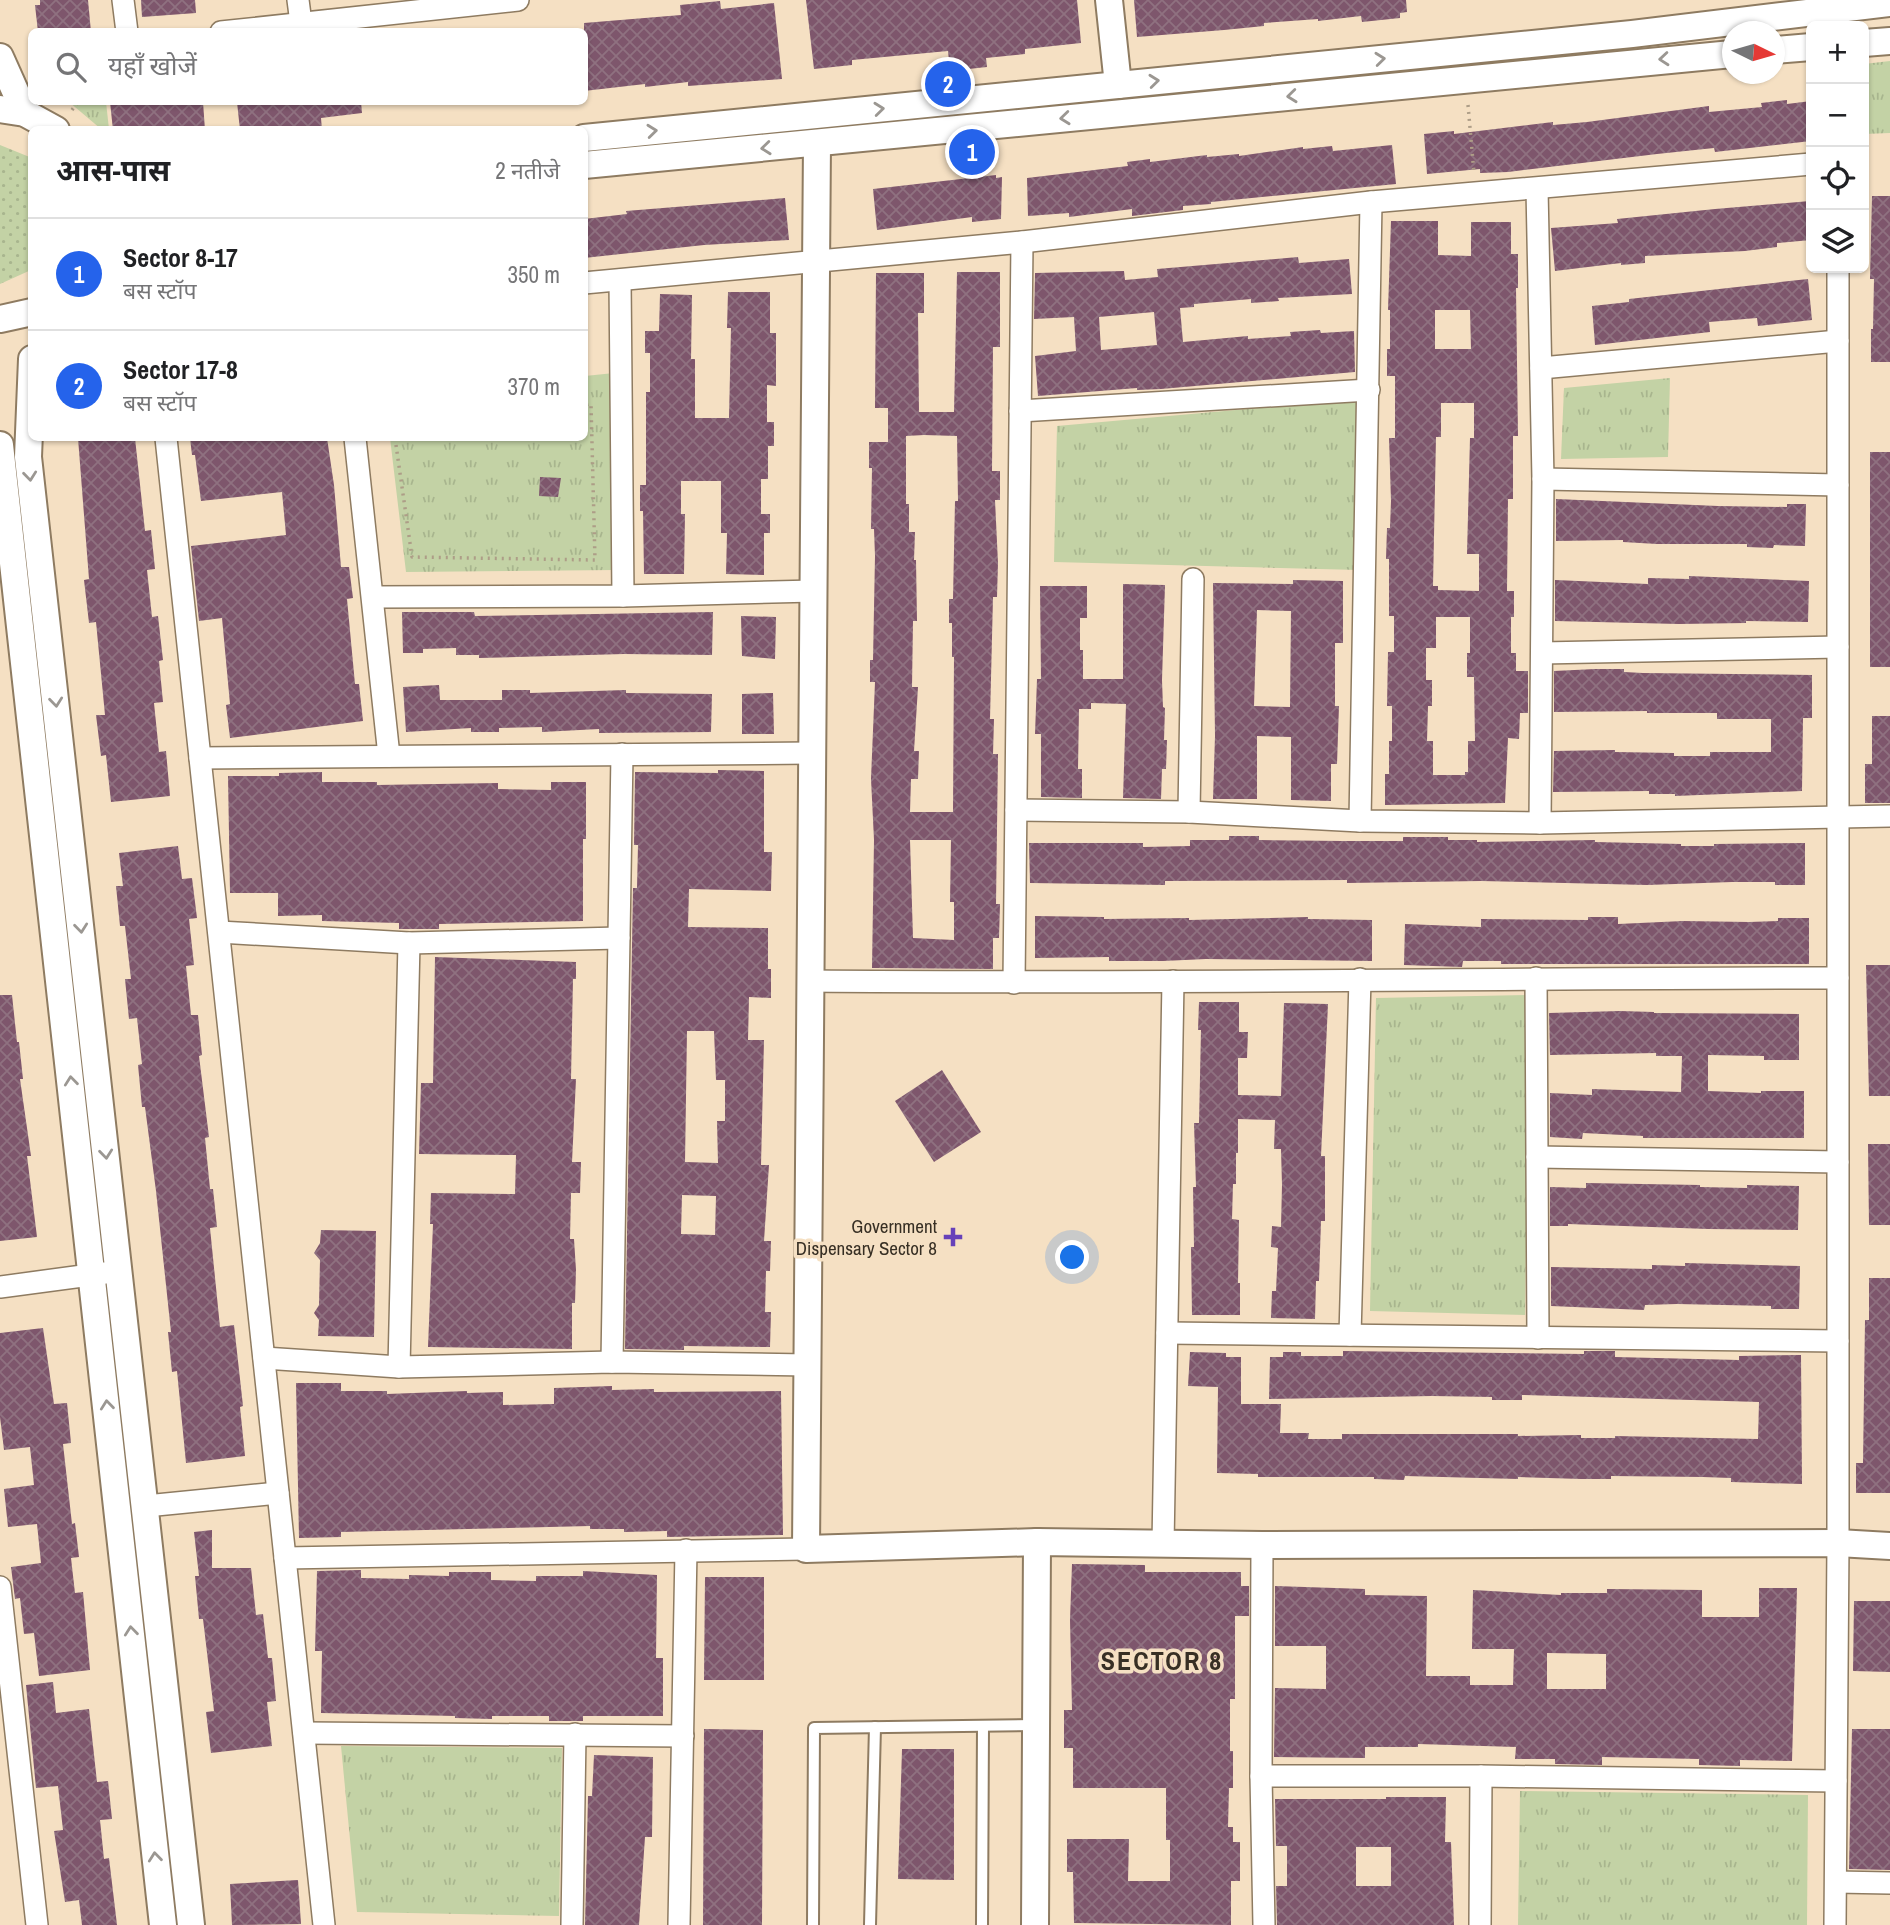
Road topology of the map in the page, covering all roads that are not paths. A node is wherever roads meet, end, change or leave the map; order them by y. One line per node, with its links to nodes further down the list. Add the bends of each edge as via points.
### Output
1 (123, 0): 7 (street)
2 (298, 0): 6 (street)
3 (518, 0): 6 (street)
4 (1109, 0): 15 (street)
5 (1890, 3): 15 (street, one-way to 5, via 1632,34)
6 (300, 23): 8 (street)
7 (126, 28)
8 (256, 28)
9 (1890, 41): 10 (street)
10 (1869, 43)
11 (1806, 47): 12 (street)
12 (1785, 49)
13 (1722, 55): 19 (street, one-way to 19)
14 (0, 57): 16 (street)
15 (1118, 85): 18 (street, one-way to 15)
16 (13, 111): 17 (street)
17 (64, 120)
18 (588, 138)
19 (817, 143): 21 (street, one-way to 21); 25 (street)
20 (1806, 164): 22 (street)
21 (588, 166)
22 (1537, 189): 23 (street); 32 (street)
23 (1371, 202): 24 (street); 33 (street)
24 (1022, 242): 25 (street); 34 (street)
25 (816, 261): 27 (street); 42 (street)
26 (1838, 273): 31 (street)
27 (620, 280): 28 (street); 43 (street)
28 (588, 284)
29 (28, 313): 30 (street)
30 (0, 319)
31 (1838, 341): 32 (street); 40 (street)
32 (1541, 368): 39 (street)
33 (1369, 390): 34 (street); 55 (street)
34 (1020, 411): 51 (street)
35 (29, 441): 68 (street, one-way to 68)
36 (166, 441): 50 (street)
37 (355, 441): 44 (street)
38 (0, 445): 69 (street, one-way to 38)
39 (1543, 478): 40 (street); 46 (street)
40 (1838, 485): 45 (street)
41 (1193, 579): 52 (street)
42 (814, 591): 43 (street); 47 (street)
43 (623, 596): 44 (street)
44 (374, 597): 49 (street)
45 (1838, 647): 46 (street); 53 (street)
46 (1542, 653): 56 (street)
47 (812, 753): 48 (street); 63 (street)
48 (622, 754): 49 (street); 58 (street)
49 (389, 756): 50 (street)
50 (200, 758): 57 (street)
51 (1016, 810): 52 (street); 65 (street)
52 (1189, 812): 55 (street)
53 (1838, 816): 54 (street); 56 (street); 61 (street)
54 (1890, 816)
55 (1360, 821): 56 (street)
56 (1540, 823)
57 (219, 932): 59 (street); 75 (street)
58 (619, 938): 59 (street); 76 (street)
59 (409, 943): 78 (street)
60 (1536, 978): 61 (street); 62 (street); 66 (street)
61 (1838, 978): 67 (street)
62 (1360, 979): 64 (street); 72 (street)
63 (811, 981): 65 (street); 77 (street)
64 (1173, 981): 65 (street); 71 (street)
65 (1014, 983)
66 (1537, 1157): 67 (street); 73 (street)
67 (1838, 1162): 74 (street)
68 (119, 1271): 69 (street); 80 (street)
69 (92, 1274): 70 (street); 102 (street, one-way to 69)
70 (0, 1287)
71 (1167, 1333): 72 (street); 83 (street)
72 (1350, 1335): 73 (street)
73 (1538, 1338): 74 (street)
74 (1838, 1341): 82 (street)
75 (264, 1358): 78 (street); 79 (street)
76 (612, 1362): 77 (street); 78 (street)
77 (808, 1365): 86 (street)
78 (399, 1367)
79 (278, 1493): 80 (street); 88 (street)
80 (146, 1506): 103 (street)
81 (1037, 1542): 83 (street); 86 (street); 90 (street)
82 (1838, 1543): 84 (street); 85 (street); 98 (street)
83 (1164, 1544): 84 (street)
84 (1262, 1545): 96 (street)
85 (1890, 1546)
86 (806, 1549): 87 (street)
87 (686, 1550): 88 (street); 95 (street)
88 (285, 1558): 93 (street)
89 (0, 1587): 101 (street)
90 (1036, 1725): 91 (lane); 110 (street)
91 (983, 1726): 92 (lane); 109 (lane)
92 (875, 1727): 107 (lane, via 814,1728); 108 (lane)
93 (304, 1733): 94 (street); 104 (street)
94 (575, 1734): 95 (street); 105 (street)
95 (682, 1736): 106 (street)
96 (1261, 1776): 97 (street); 111 (street)
97 (1481, 1776): 98 (street); 112 (street)
98 (1836, 1781): 99 (street)
99 (1836, 1882): 100 (street); 113 (street)
100 (1890, 1884)
101 (37, 1925)
102 (163, 1925)
103 (191, 1925)
104 (324, 1925)
105 (572, 1925)
106 (679, 1925)
107 (813, 1925)
108 (870, 1925)
109 (982, 1925)
110 (1035, 1925)
111 (1264, 1925)
112 (1480, 1925)
113 (1835, 1925)

